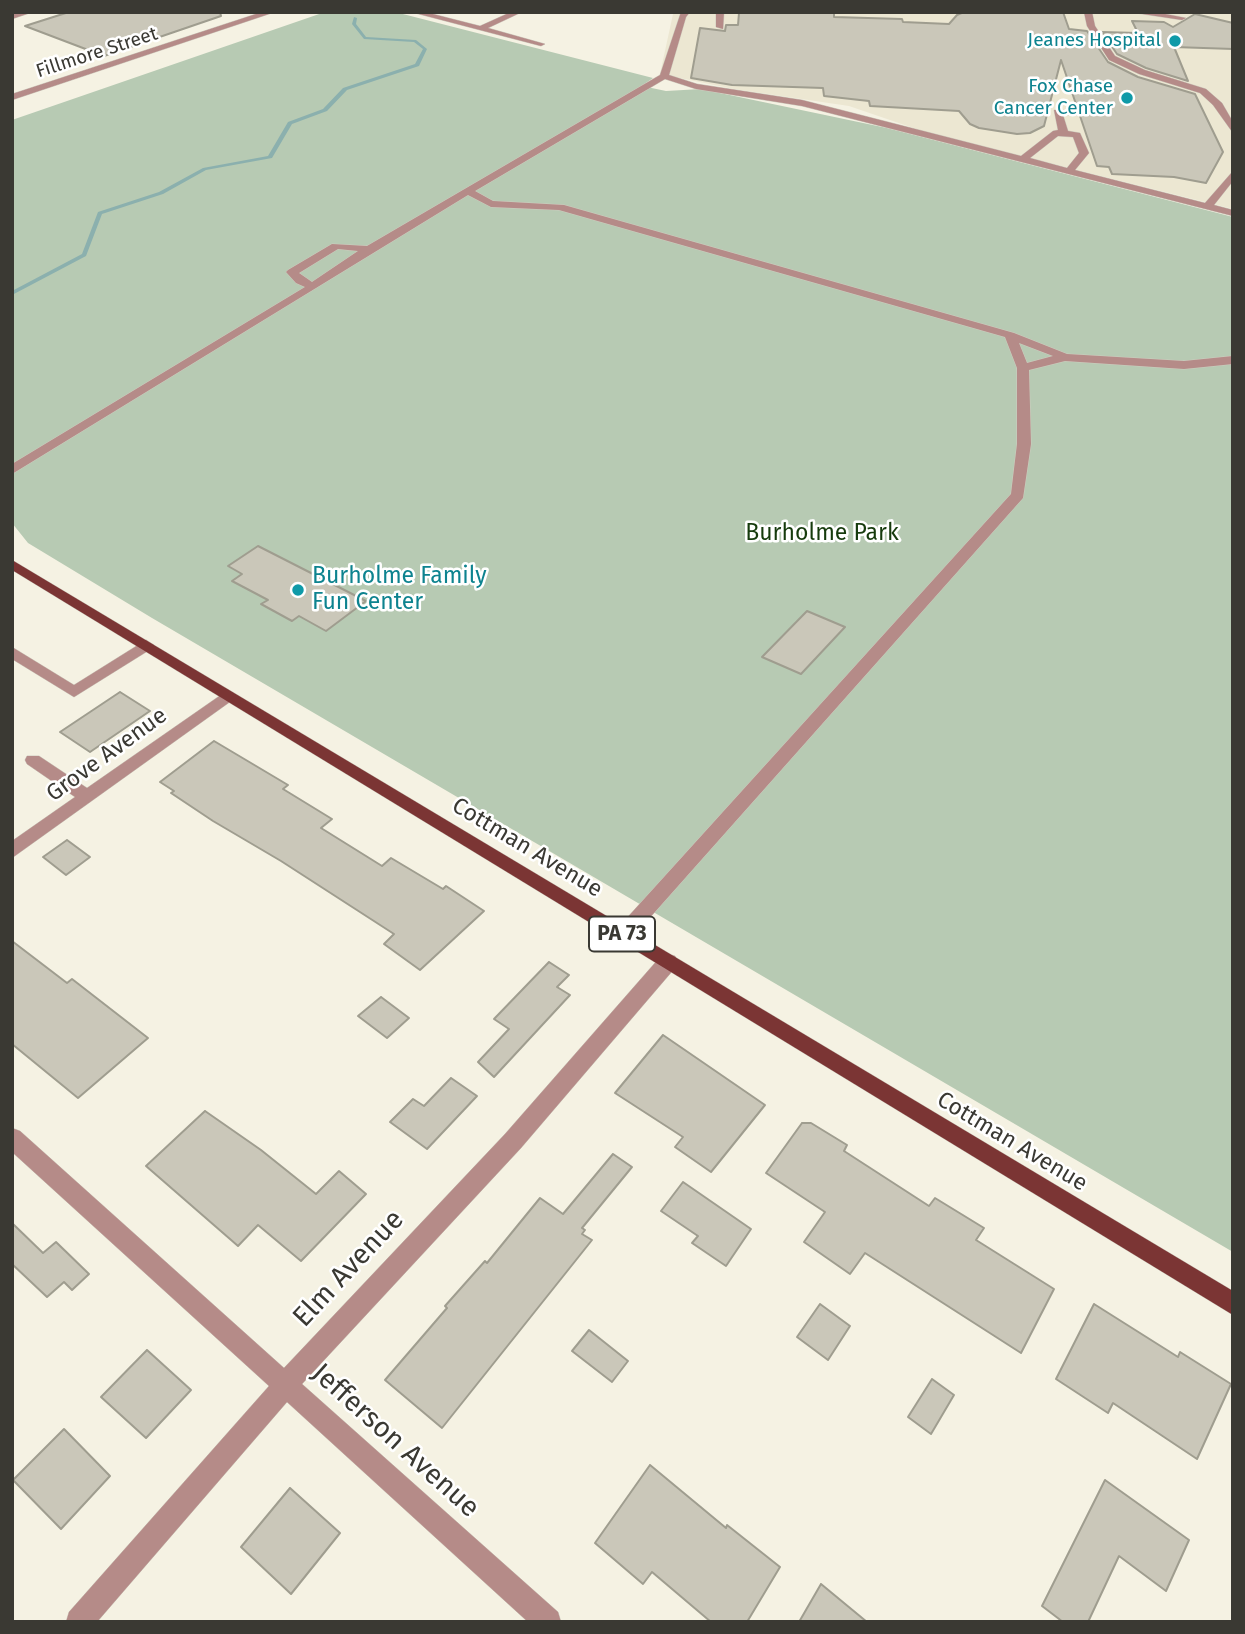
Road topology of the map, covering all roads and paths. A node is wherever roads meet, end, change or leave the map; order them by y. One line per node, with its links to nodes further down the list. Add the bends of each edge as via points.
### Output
1 (29, 12): 9 (street)
2 (271, 12): 19 (street, Fillmore Street)
3 (518, 12): 12 (street)
4 (686, 12): 14 (street)
5 (720, 12): 11 (street)
6 (1088, 12): 20 (street, via 1091,26 1112,58 1203,91)
7 (1133, 12): 10 (street)
8 (419, 13): 12 (street)
9 (12, 18)
10 (1182, 18)
11 (720, 27)
12 (482, 28): 13 (street)
13 (541, 44)
14 (664, 76): 15 (street); 18 (street)
15 (696, 86): 16 (street); 25 (street, via 802,103)
16 (673, 88)
17 (662, 90): 18 (street)
18 (639, 92): 28 (street)
19 (16, 93)
20 (1214, 100): 21 (street); 23 (street)
21 (1199, 101)
22 (1074, 113): 24 (street, via 1057,112)
23 (1233, 130)
24 (1064, 134): 25 (street, via 1056,133); 26 (street, via 1077,135 1084,153)
25 (1023, 159): 26 (street)
26 (1069, 171): 30 (street)
27 (1233, 174): 30 (street)
28 (468, 191): 29 (street); 31 (street)
29 (491, 204): 31 (street); 35 (street, via 559,207)
30 (1207, 207): 32 (street)
31 (438, 209): 33 (street)
32 (1233, 213)
33 (369, 250): 34 (street); 34 (street, via 336,246 292,272)
34 (313, 287): 39 (street)
35 (1010, 335): 36 (street); 38 (street)
36 (1065, 357): 37 (street, via 1184,365); 38 (street)
37 (1233, 360)
38 (1023, 368): 47 (street, via 1024,444 1018,495)
39 (12, 470)
40 (14, 567): 41 (main road, Cottman Avenue / PA 73)
41 (146, 645): 42 (street, via 74,692); 43 (main road, Cottman Avenue / PA 73)
42 (12, 652)
43 (228, 695): 45 (street, Grove Avenue); 47 (main road, Cottman Avenue / PA 73)
44 (33, 760): 45 (street)
45 (88, 797): 46 (street, Grove Avenue)
46 (12, 851)
47 (624, 935): 48 (main road, Cottman Avenue / PA 73)
48 (668, 962): 50 (main road, Cottman Avenue / PA 73); 51 (street, Elm Avenue, via 513,1141)
49 (12, 1138): 51 (street, Jefferson Avenue)
50 (1233, 1304)
51 (286, 1386): 52 (street, Elm Avenue); 53 (street, Jefferson Avenue)
52 (79, 1622)
53 (548, 1622)

